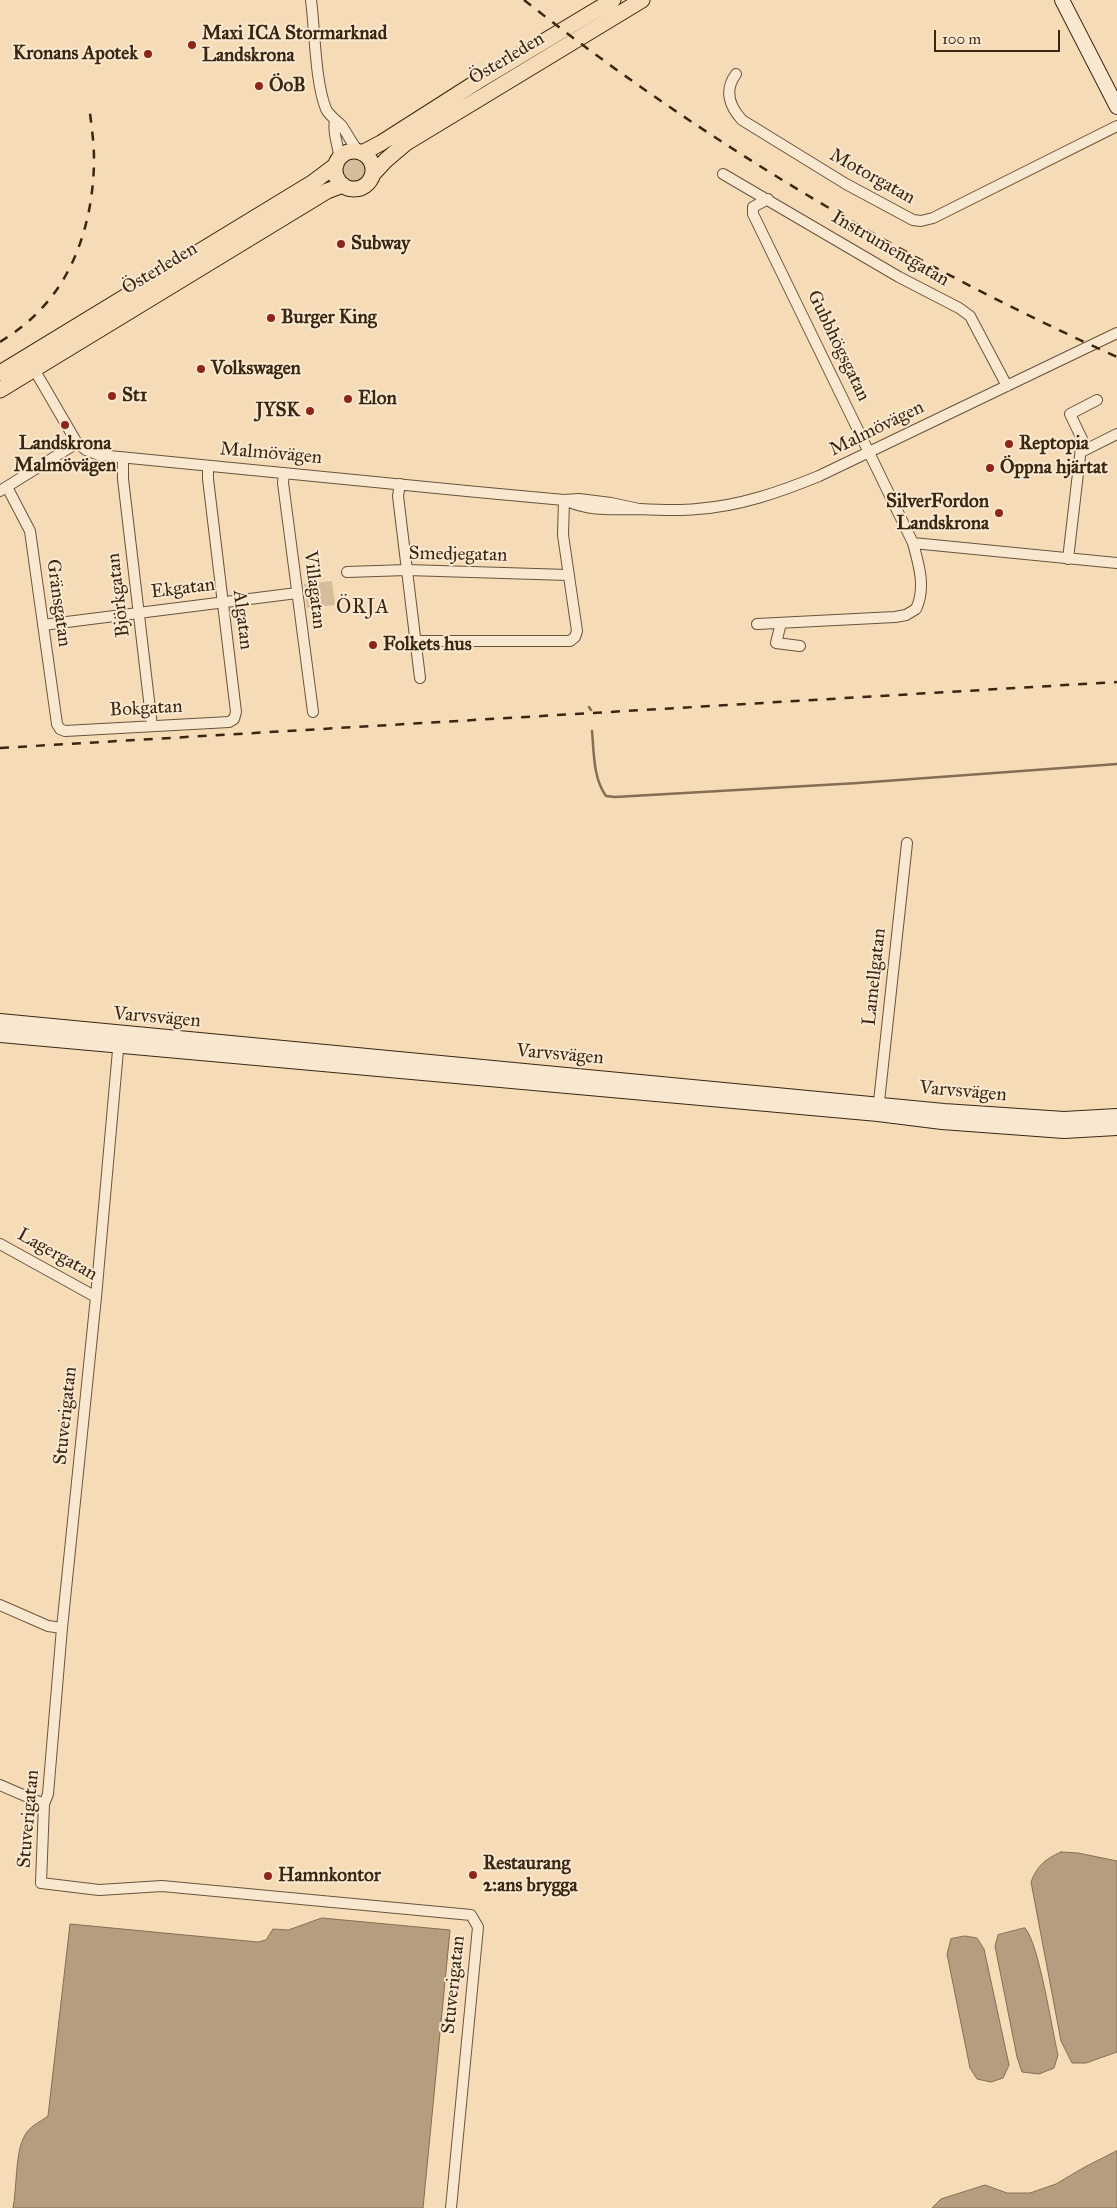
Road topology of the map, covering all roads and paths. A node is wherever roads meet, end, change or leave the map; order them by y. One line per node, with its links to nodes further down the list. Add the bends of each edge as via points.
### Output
1 (311, 0): 7 (street, via 321,92 326,109)
2 (613, 0): 9 (main road, Österleden, via 381,143)
3 (642, 0): 11 (main road, Österleden, via 406,143)
4 (1062, 0): 6 (main road)
5 (736, 74): 8 (street, Motorgatan, via 728,93 742,120 846,184 913,220 933,218)
6 (1117, 107)
7 (335, 121): 9 (street, via 341,124 352,144); 10 (street, via 333,129 339,146)
8 (1117, 126)
9 (361, 152): 10 (main road, via 348,152); 11 (main road, via 372,163)
10 (338, 162): 13 (main road, via 336,175); 16 (main road, Österleden, via 312,183)
11 (373, 174): 13 (main road, via 368,184 360,188)
12 (723, 174): 14 (street, Instrumentgatan)
13 (343, 186): 16 (main road, Österleden, via 319,195)
14 (768, 199): 18 (street, Instrumentgatan, via 970,316); 23 (street, Gubbhögsgatan, via 752,208 753,214)
15 (1117, 333): 18 (street, Malmövägen)
16 (30, 363): 17 (main road, Österleden); 19 (main road, Österleden); 22 (street)
17 (0, 373)
18 (1007, 386): 23 (street, Malmövägen)
19 (0, 390)
20 (1097, 400): 24 (street, via 1070,414 1082,439)
21 (1117, 434): 24 (street)
22 (77, 444): 25 (street, Malmövägen, via 91,453); 29 (street)
23 (870, 452): 30 (street, Malmövägen, via 780,492 737,504 699,509 639,509 579,498); 31 (street, Gubbhögsgatan)
24 (1081, 452): 32 (street)
25 (123, 459): 26 (street, Malmövägen); 39 (street, Björkgatan)
26 (208, 466): 27 (street, Malmövägen); 38 (street, Algatan)
27 (284, 473): 28 (street, Malmövägen); 37 (street, Villagatan)
28 (400, 484): 30 (street, Malmövägen); 34 (street, via 398,496)
29 (3, 489): 42 (street, Gränsgatan, via 24,517 30,531)
30 (564, 500): 36 (street, via 563,535)
31 (913, 543): 32 (street); 40 (street, Gubbhögsgatan, via 921,590 916,609 906,615 870,619)
32 (1068, 559): 33 (street)
33 (1117, 564)
34 (407, 570): 35 (street, Smedjegatan); 36 (street, Smedjegatan); 43 (street)
35 (347, 572)
36 (568, 575): 43 (street, via 577,631 570,641)
37 (297, 592): 38 (street, Ekgatan); 46 (street, Villagatan)
38 (222, 602): 39 (street, Ekgatan); 47 (street, Algatan, via 236,712)
39 (138, 613): 42 (street, Ekgatan); 48 (street, Björkgatan)
40 (781, 623): 41 (street, Gubbhögsgatan, via 768,620); 44 (street, via 776,643)
41 (757, 624)
42 (43, 625): 49 (street, Gränsgatan)
43 (415, 641): 45 (street)
44 (800, 646)
45 (420, 678)
46 (313, 712)
47 (234, 719): 48 (street, Bokgatan)
48 (152, 726): 49 (street, Bokgatan)
49 (60, 729)
50 (907, 843): 54 (street, Lamellgatan)
51 (0, 1022): 53 (main road, Varvsvägen)
52 (0, 1035): 53 (main road, Varvsvägen)
53 (119, 1039): 54 (main road, Varvsvägen); 58 (street, Stuverigatan)
54 (879, 1109): 55 (main road, Varvsvägen, via 1064,1119); 56 (main road, Varvsvägen, via 942,1122 1064,1131)
55 (1117, 1116)
56 (1117, 1128)
57 (0, 1244): 58 (street, Lagergatan)
58 (96, 1296): 60 (street, Stuverigatan)
59 (0, 1605): 60 (street, via 48,1626)
60 (62, 1628): 62 (street, Stuverigatan, via 48,1794)
61 (0, 1785): 62 (street)
62 (44, 1804): 63 (street, Stuverigatan, via 41,1883 98,1890 162,1886 471,1915 478,1927)
63 (451, 2208)

